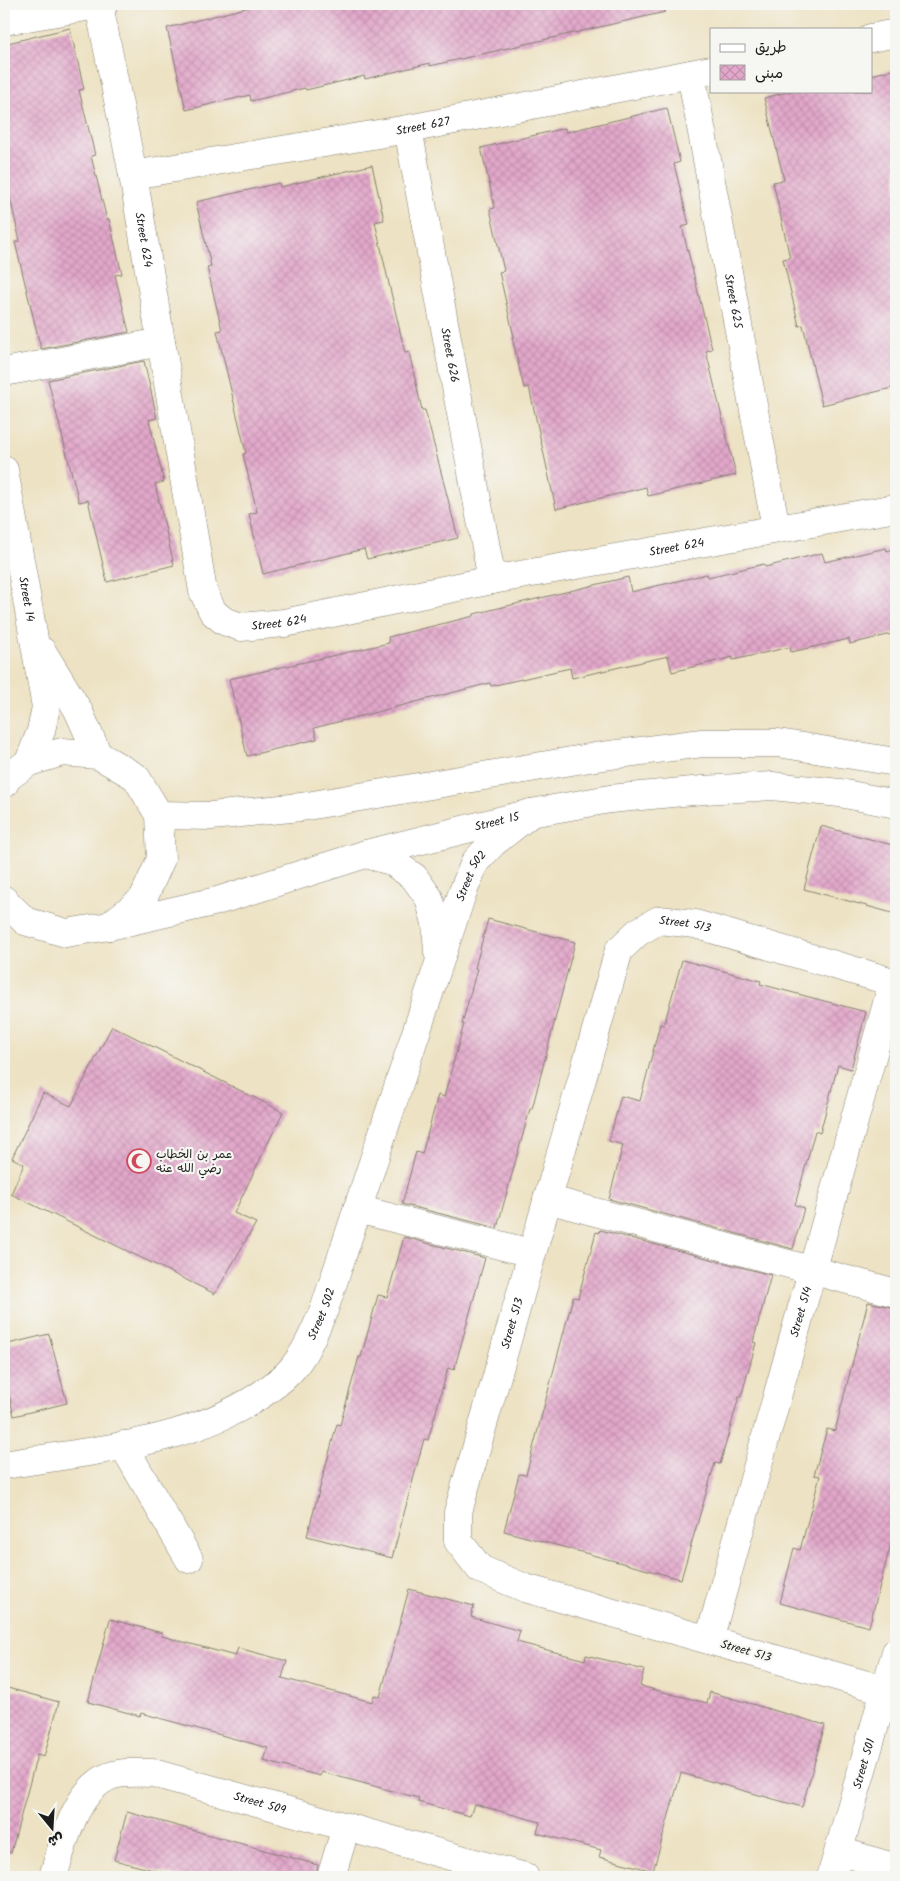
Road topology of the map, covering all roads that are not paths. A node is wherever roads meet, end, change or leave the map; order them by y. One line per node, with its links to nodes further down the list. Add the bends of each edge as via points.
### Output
1 (101, 4): 2 (street); 7 (street, Street 624)
2 (4, 22)
3 (896, 33): 4 (street)
4 (872, 38)
5 (701, 72): 6 (street, Street 627); 12 (street, Street 625)
6 (408, 129): 7 (street, Street 627); 13 (street, Street 626)
7 (133, 175): 8 (street, Street 624)
8 (161, 342): 9 (street); 13 (street, Street 624, via 203,591 213,612 224,621 241,627 284,623)
9 (4, 372)
10 (4, 470): 14 (street, Street 14)
11 (896, 508): 12 (street, Street 624)
12 (776, 528): 13 (street, Street 624)
13 (492, 580)
14 (34, 639): 15 (street, Street 14, via 78,710); 17 (street, Street 14, via 46,707 41,732)
15 (98, 755): 17 (street, via 62,752); 20 (street, via 136,777)
16 (896, 762): 20 (street, via 778,743 702,743 595,756 301,807 211,816)
17 (11, 775)
18 (896, 804): 19 (street, Street 15, via 840,793 772,786 610,799)
19 (531, 814): 21 (street, Street 15); 24 (street, Street 502, via 493,843 476,862)
20 (159, 815): 23 (street, via 162,859 143,899)
21 (366, 854): 23 (street, Street 15, via 218,901); 24 (street, Street 502, via 391,861 414,877 429,898 436,923)
22 (4, 900): 23 (street, Street 15, via 25,921 66,933)
23 (109, 926)
24 (439, 958): 27 (street, Street 502)
25 (895, 983): 26 (street, Street 513, via 695,924 659,920 638,932 619,950); 29 (street, Street 514)
26 (547, 1199): 28 (street, Street 513); 29 (street)
27 (357, 1209): 28 (street); 31 (street, Street 502, via 324,1310 307,1348 284,1378 211,1422)
28 (531, 1253): 34 (street, Street 513, via 458,1512 458,1541 480,1569 525,1588)
29 (812, 1271): 30 (street); 34 (street, Street 514)
30 (896, 1293)
31 (123, 1445): 32 (street, Street 502); 33 (street)
32 (4, 1465)
33 (189, 1559)
34 (709, 1640): 36 (street, Street 513)
35 (896, 1652): 36 (street, Street 501)
36 (885, 1690): 38 (street, Street 501)
37 (346, 1827): 40 (street, Street 509, via 152,1772 116,1774 94,1785 80,1802); 41 (street); 42 (street, Street 509)
38 (839, 1851): 39 (street); 43 (street, Street 501)
39 (896, 1868)
40 (52, 1877)
41 (331, 1877)
42 (525, 1877)
43 (831, 1877)

